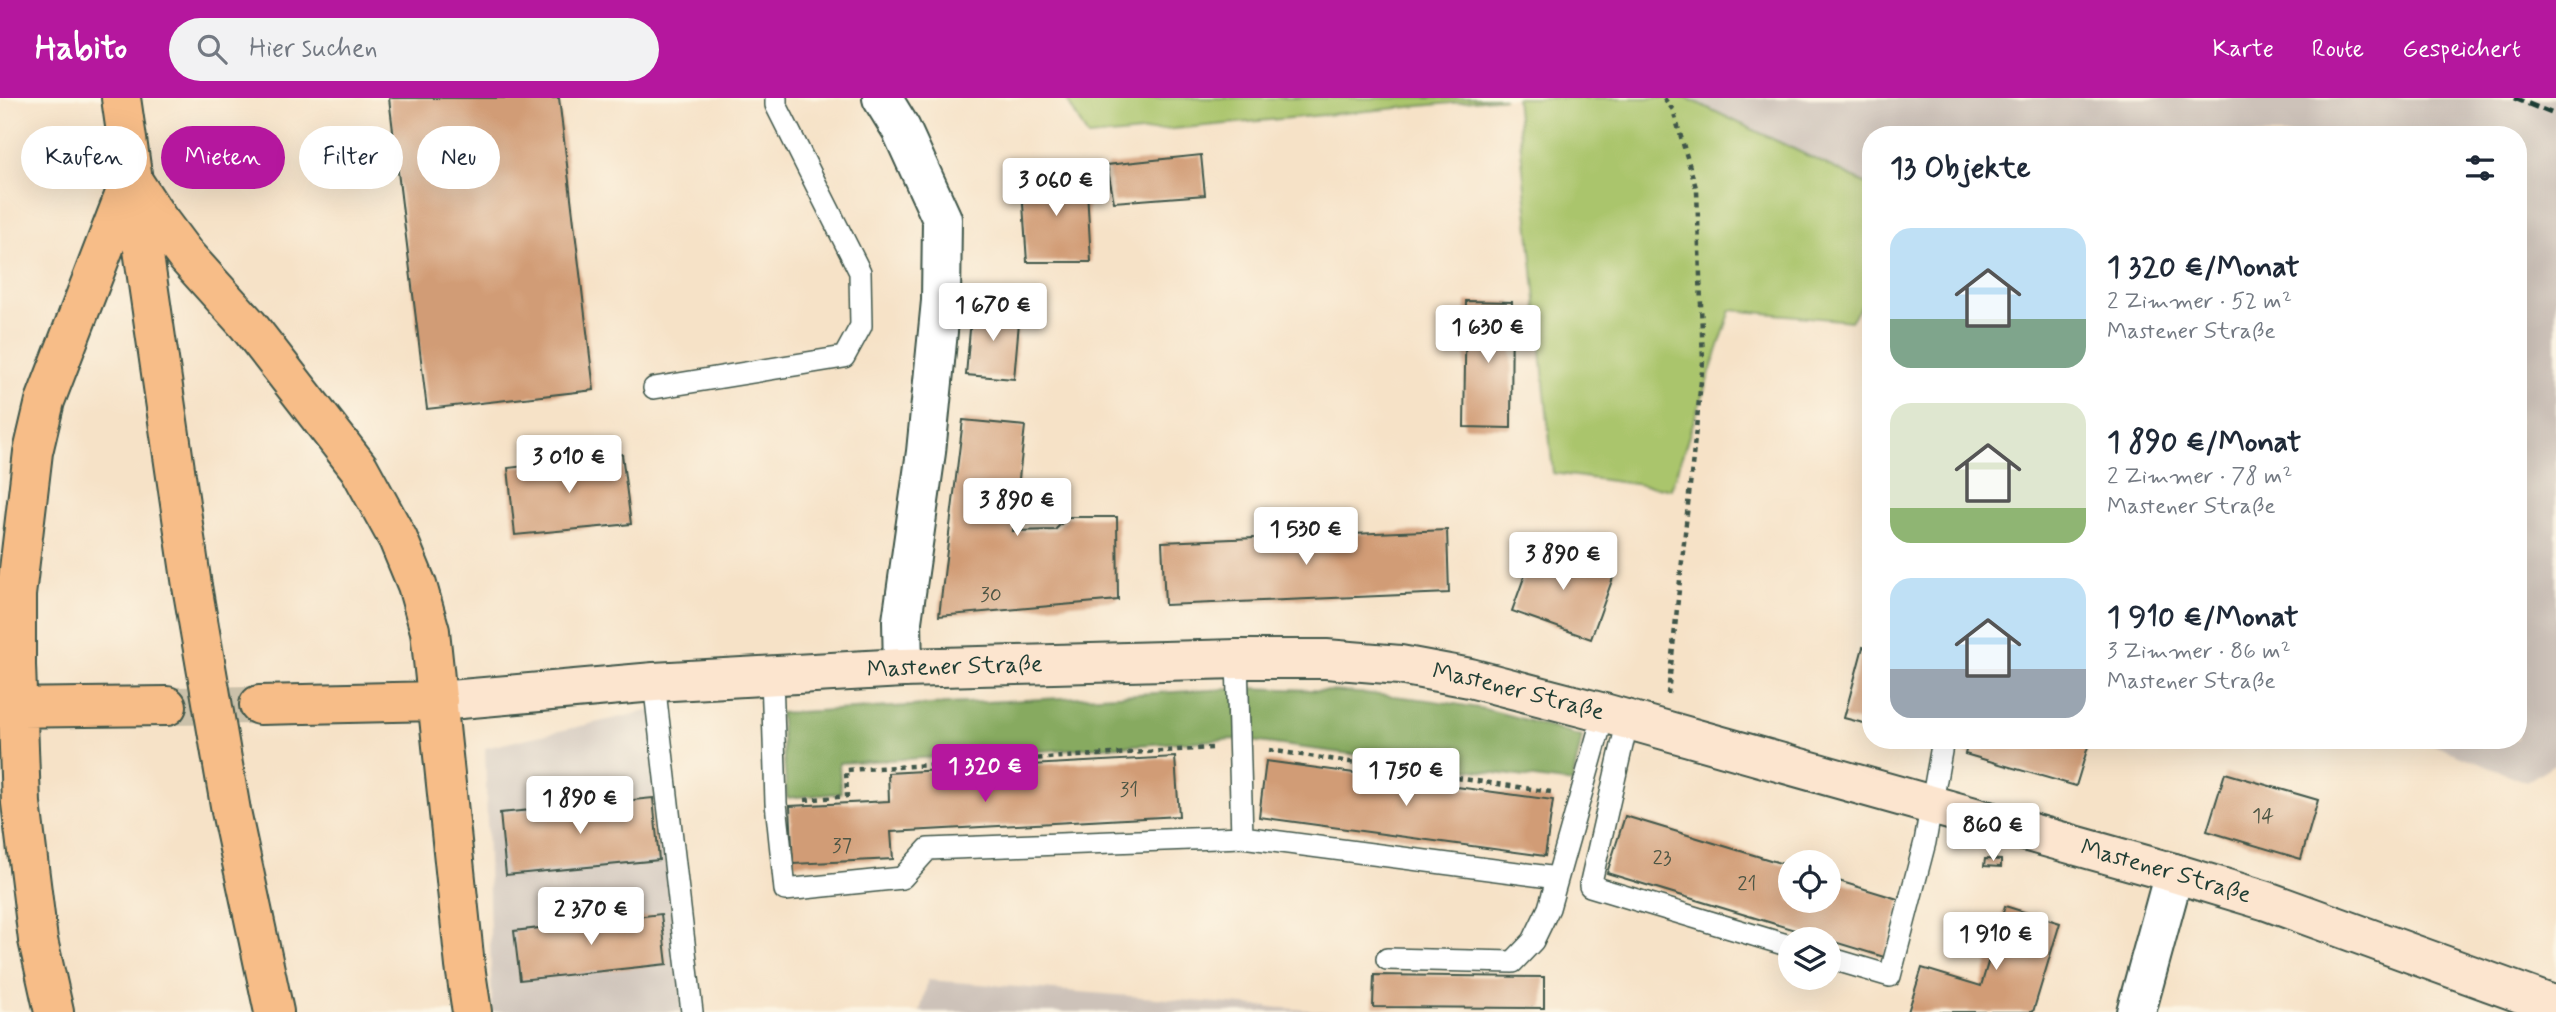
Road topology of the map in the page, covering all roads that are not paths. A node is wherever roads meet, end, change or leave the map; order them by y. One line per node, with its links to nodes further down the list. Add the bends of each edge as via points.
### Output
1 (121, 98): 4 (main road)
2 (776, 98): 8 (lane, via 860,272 861,326 844,357)
3 (882, 98): 10 (street, via 942,219 941,301 902,621)
4 (124, 126)
5 (127, 189): 16 (main road, via 45,401 33,452 16,595)
6 (133, 189): 28 (main road, bridge, via 192,586)
7 (138, 189): 13 (main road, via 185,255 248,325 359,468 417,585 430,631)
8 (654, 388)
9 (1237, 659): 10 (main road, Mastener Straße); 17 (main road, Mastener Straße, via 1400,665 1470,678); 20 (lane)
10 (903, 668): 11 (main road, Mastener Straße)
11 (772, 675): 12 (main road, Mastener Straße); 20 (lane, via 776,803 785,890 902,878 928,849)
12 (654, 682): 13 (main road, Mastener Straße); 30 (lane)
13 (438, 701): 14 (main road); 29 (main road)
14 (259, 705)
15 (167, 706): 16 (main road)
16 (9, 709): 27 (main road, via 38,940)
17 (1631, 720): 19 (main road, Mastener Straße); 22 (lane, via 1580,796); 23 (lane, via 1590,886)
18 (1941, 749): 19 (lane)
19 (1931, 804): 21 (main road, Mastener Straße); 25 (lane, via 1889,976)
20 (1242, 837): 22 (lane)
21 (2174, 873): 26 (main road, Mastener Straße, via 2267,901); 31 (street)
22 (1557, 878): 24 (lane, via 1533,940 1513,962)
23 (1778, 942)
24 (1387, 959)
25 (1841, 962)
26 (2556, 1006)
27 (54, 1012)
28 (274, 1012)
29 (472, 1012)
30 (692, 1012)
31 (2136, 1012)

